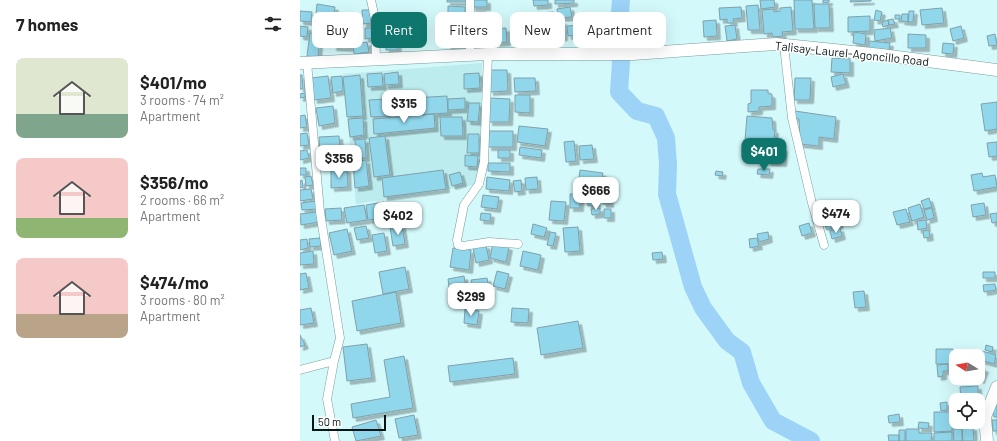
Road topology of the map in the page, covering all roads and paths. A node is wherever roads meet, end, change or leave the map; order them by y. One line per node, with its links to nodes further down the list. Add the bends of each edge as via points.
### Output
1 (371, 0): 6 (street, via 375,19)
2 (470, 0): 4 (street)
3 (784, 45): 5 (main road, Talisay-Laurel-Agoncillo Road, via 608,55); 8 (main road, Talisay-Laurel-Agoncillo Road); 10 (street, via 792,118)
4 (470, 54): 5 (main road, Talisay-Laurel-Agoncillo Road); 6 (main road, Talisay-Laurel-Agoncillo Road)
5 (488, 54): 9 (street, via 484,162 479,184 464,206 457,240 458,245 463,246 489,242)
6 (376, 59): 7 (main road, Talisay-Laurel-Agoncillo Road)
7 (304, 62): 11 (street, via 320,212 340,338)
8 (997, 70)
9 (518, 244)
10 (824, 245)
11 (334, 361): 12 (street); 14 (street, via 327,400)
12 (300, 370)
13 (997, 387): 15 (main road, via 985,417)
14 (335, 441)
15 (986, 441)

